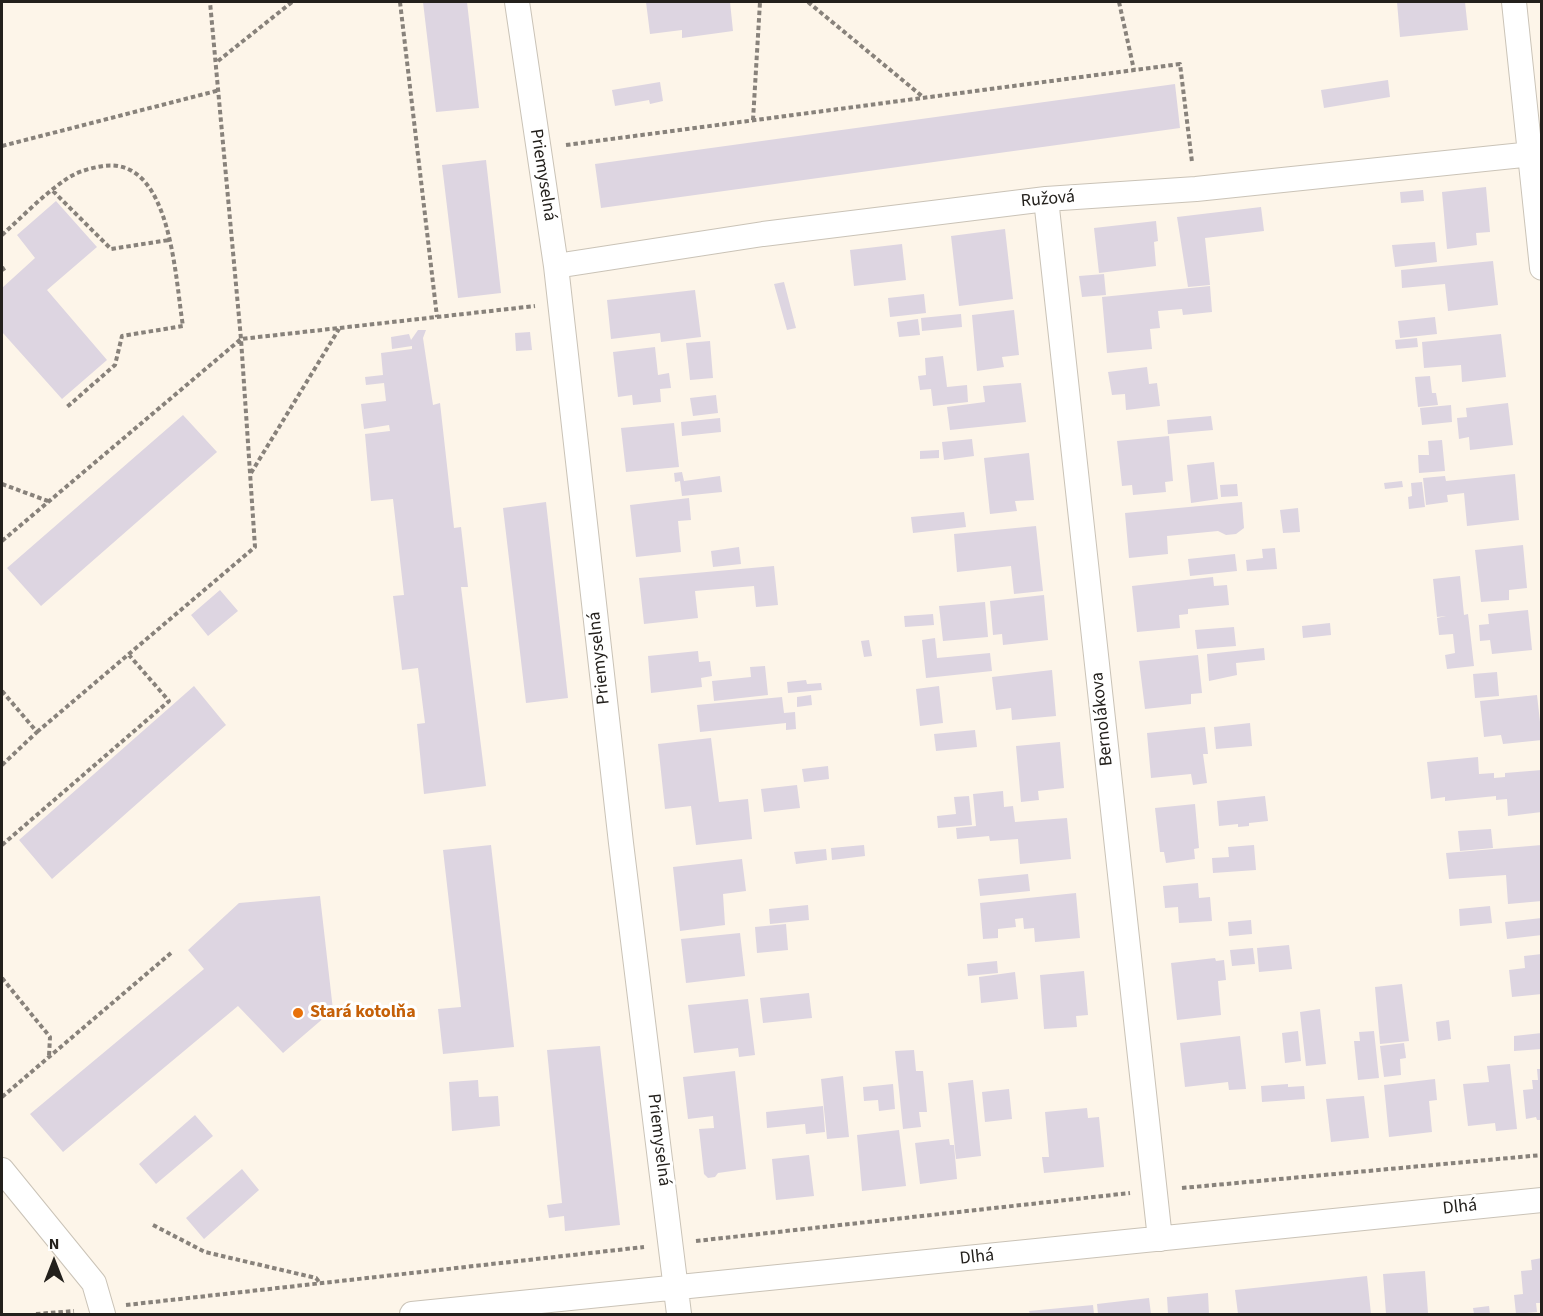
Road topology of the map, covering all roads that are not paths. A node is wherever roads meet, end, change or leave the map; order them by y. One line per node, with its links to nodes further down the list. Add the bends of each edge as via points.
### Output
1 (517, 2): 5 (street, Priemyselná)
2 (1514, 2): 3 (street)
3 (1536, 153): 4 (street, Ružová, via 1196,189); 6 (street)
4 (1046, 199): 5 (street, Ružová, via 763,234); 9 (street, Bernolákova)
5 (556, 266): 10 (street, Priemyselná, via 622,855)
6 (1542, 268)
7 (2, 1170): 11 (street, via 94,1283)
8 (1542, 1200): 9 (street, Dlhá)
9 (1160, 1239): 10 (street, Dlhá)
10 (676, 1288): 12 (street, Dlhá); 13 (street, Priemyselná)
11 (103, 1311)
12 (412, 1314)
13 (679, 1314)

